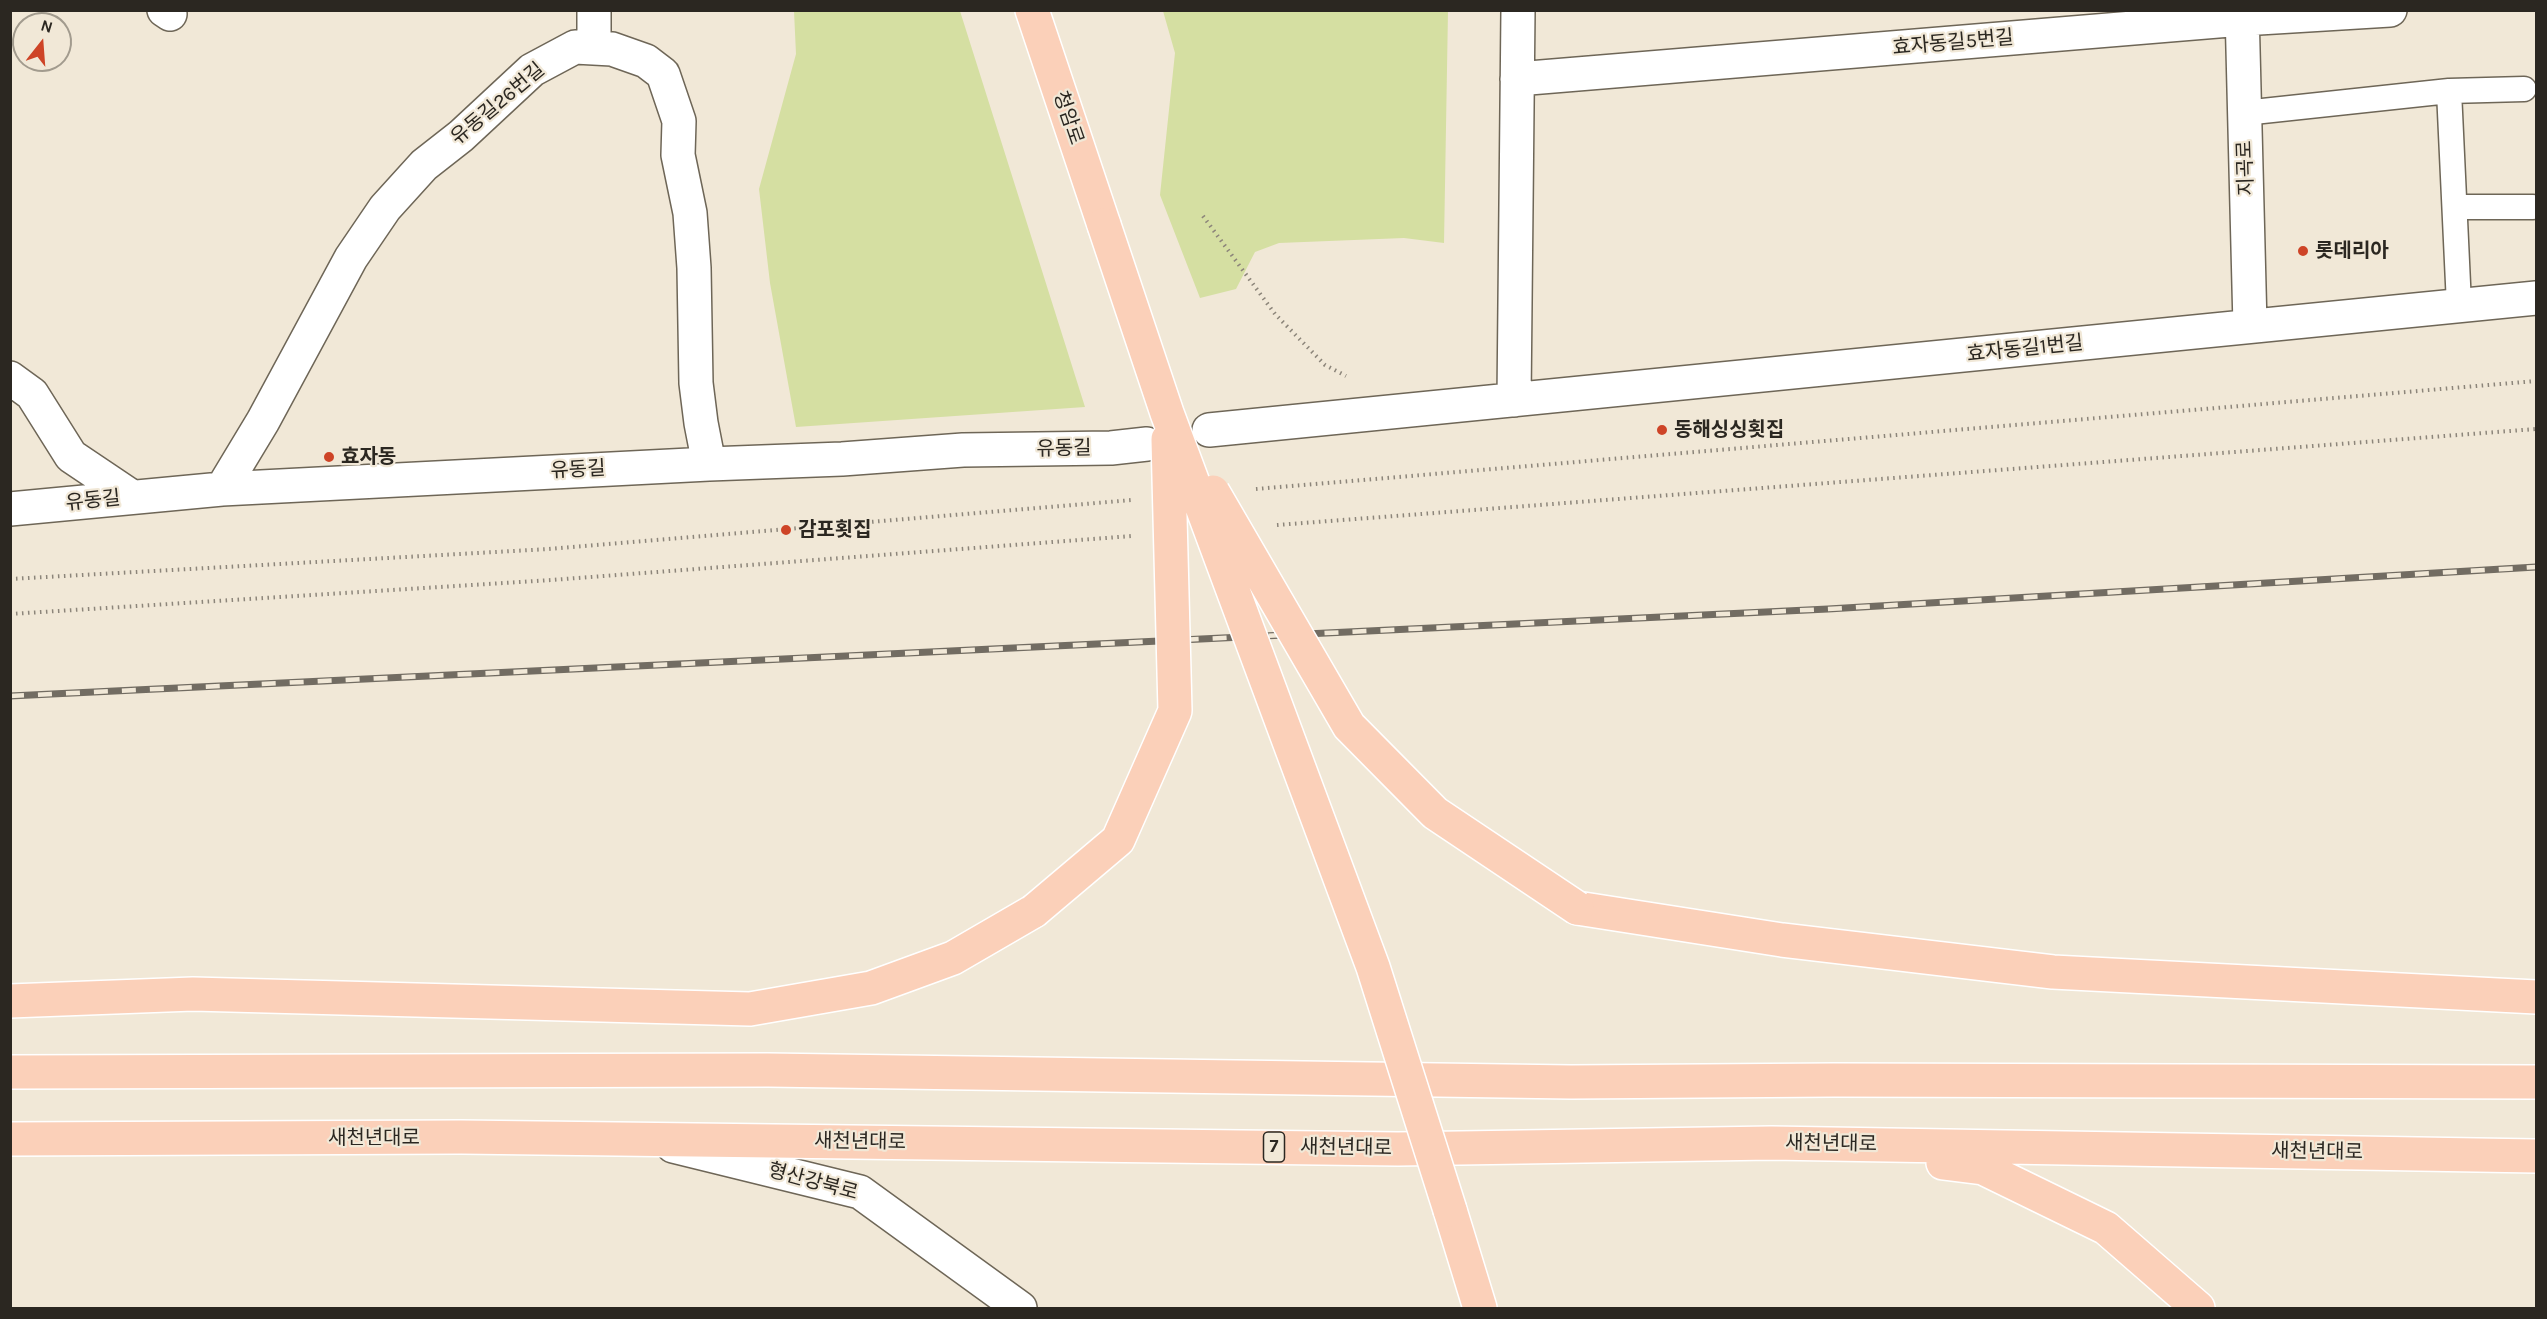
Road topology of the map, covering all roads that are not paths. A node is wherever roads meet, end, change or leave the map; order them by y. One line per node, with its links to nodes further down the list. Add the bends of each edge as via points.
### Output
1 (594, 10): 6 (street)
2 (1032, 10): 18 (main road, 청암로, bridge)
3 (1518, 10): 7 (street)
4 (2390, 10): 5 (street, 효자동길5번길)
5 (2242, 15): 7 (street, 효자동길5번길); 10 (street, 지곡로)
6 (594, 46): 21 (street, 유동길26번길, via 646,61 663,74 679,121 678,155 690,213 694,268 696,383); 22 (street, 유동길26번길, via 575,47 532,70 424,165 385,208 351,258)
7 (1517, 79): 17 (street)
8 (2524, 89): 9 (lane)
9 (2448, 91): 10 (lane); 11 (lane)
10 (2244, 113): 15 (street, 지곡로)
11 (2455, 207): 12 (lane); 14 (lane)
12 (2533, 207)
13 (2536, 298): 14 (street, 효자동길1번길)
14 (2459, 305): 15 (street, 효자동길1번길)
15 (2250, 326): 17 (street, 효자동길1번길)
16 (10, 378): 23 (street, via 32,394 71,456)
17 (1514, 400): 19 (street)
18 (1167, 413): 25 (main road, bridge, via 1349,726 1435,813 1577,908 1782,940 2053,972); 26 (main road, bridge, via 1175,711 1118,840 1034,911 953,958 871,988 750,1009 193,994); 34 (main road, bridge, via 1372,967)
19 (1209, 430)
20 (1147, 444): 21 (street, 유동길)
21 (709, 464): 22 (street, 유동길)
22 (222, 489): 23 (street, 유동길)
23 (132, 497): 24 (street, 유동길)
24 (10, 509)
25 (2536, 997)
26 (10, 1001)
27 (10, 1072): 28 (main road, via 768,1070 1570,1082)
28 (2536, 1082)
29 (10, 1139): 30 (main road, 새천년대로 / 7)
30 (645, 1139): 31 (main road, 새천년대로 / 7, via 1398,1149); 33 (street, 형산강북로, via 860,1192)
31 (1771, 1143): 32 (main road, 새천년대로 / 7); 35 (main road, via 1983,1168 2106,1228)
32 (2536, 1156)
33 (1020, 1308)
34 (1480, 1308)
35 (2198, 1308)

